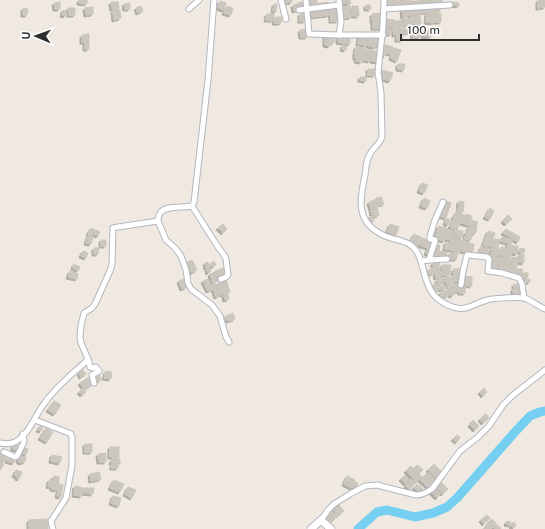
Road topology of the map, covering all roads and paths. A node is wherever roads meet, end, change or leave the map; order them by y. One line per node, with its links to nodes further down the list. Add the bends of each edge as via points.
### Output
1 (199, 0): 8 (street)
2 (214, 0): 16 (street, via 197,186)
3 (281, 0): 12 (street)
4 (306, 0): 11 (street)
5 (384, 0): 9 (street)
6 (339, 3): 11 (street); 13 (street)
7 (450, 5): 9 (street)
8 (189, 9)
9 (384, 9): 14 (street)
10 (299, 10): 11 (street)
11 (307, 10): 13 (street, via 309,34)
12 (286, 19)
13 (339, 35): 14 (street)
14 (383, 35): 20 (street, via 378,72 382,137 367,161 361,190 362,215 372,228 384,236 404,241 416,249)
15 (443, 202): 19 (street, via 430,236 435,242)
16 (192, 206): 17 (street, via 163,210); 21 (street, via 226,259 228,275)
17 (158, 221): 25 (street, via 166,240 181,256 191,289 212,305 220,316); 26 (street, via 113,228 110,271 98,300 92,308 86,310 80,325 80,343)
18 (447, 259): 19 (street)
19 (429, 260): 20 (street)
20 (422, 261): 23 (street, via 431,292 439,301 453,307 469,308 488,299)
21 (221, 279)
22 (461, 285): 23 (street, via 467,255 487,257 488,271 519,278)
23 (524, 298): 24 (street)
24 (545, 309)
25 (229, 342)
26 (88, 359): 28 (street, via 90,367 96,367 99,371 92,376); 29 (street, via 49,397)
27 (545, 370): 33 (street, via 503,404 489,426 460,451 432,489 416,495 377,485 365,486 334,504)
28 (94, 383)
29 (35, 420): 30 (street); 34 (street, via 72,436 72,465 66,498 52,518)
30 (23, 434): 31 (street, via 14,442); 32 (street, via 24,442 18,456)
31 (0, 443)
32 (4, 452)
33 (321, 520): 35 (street); 36 (street)
34 (53, 529)
35 (311, 529)
36 (331, 529)

